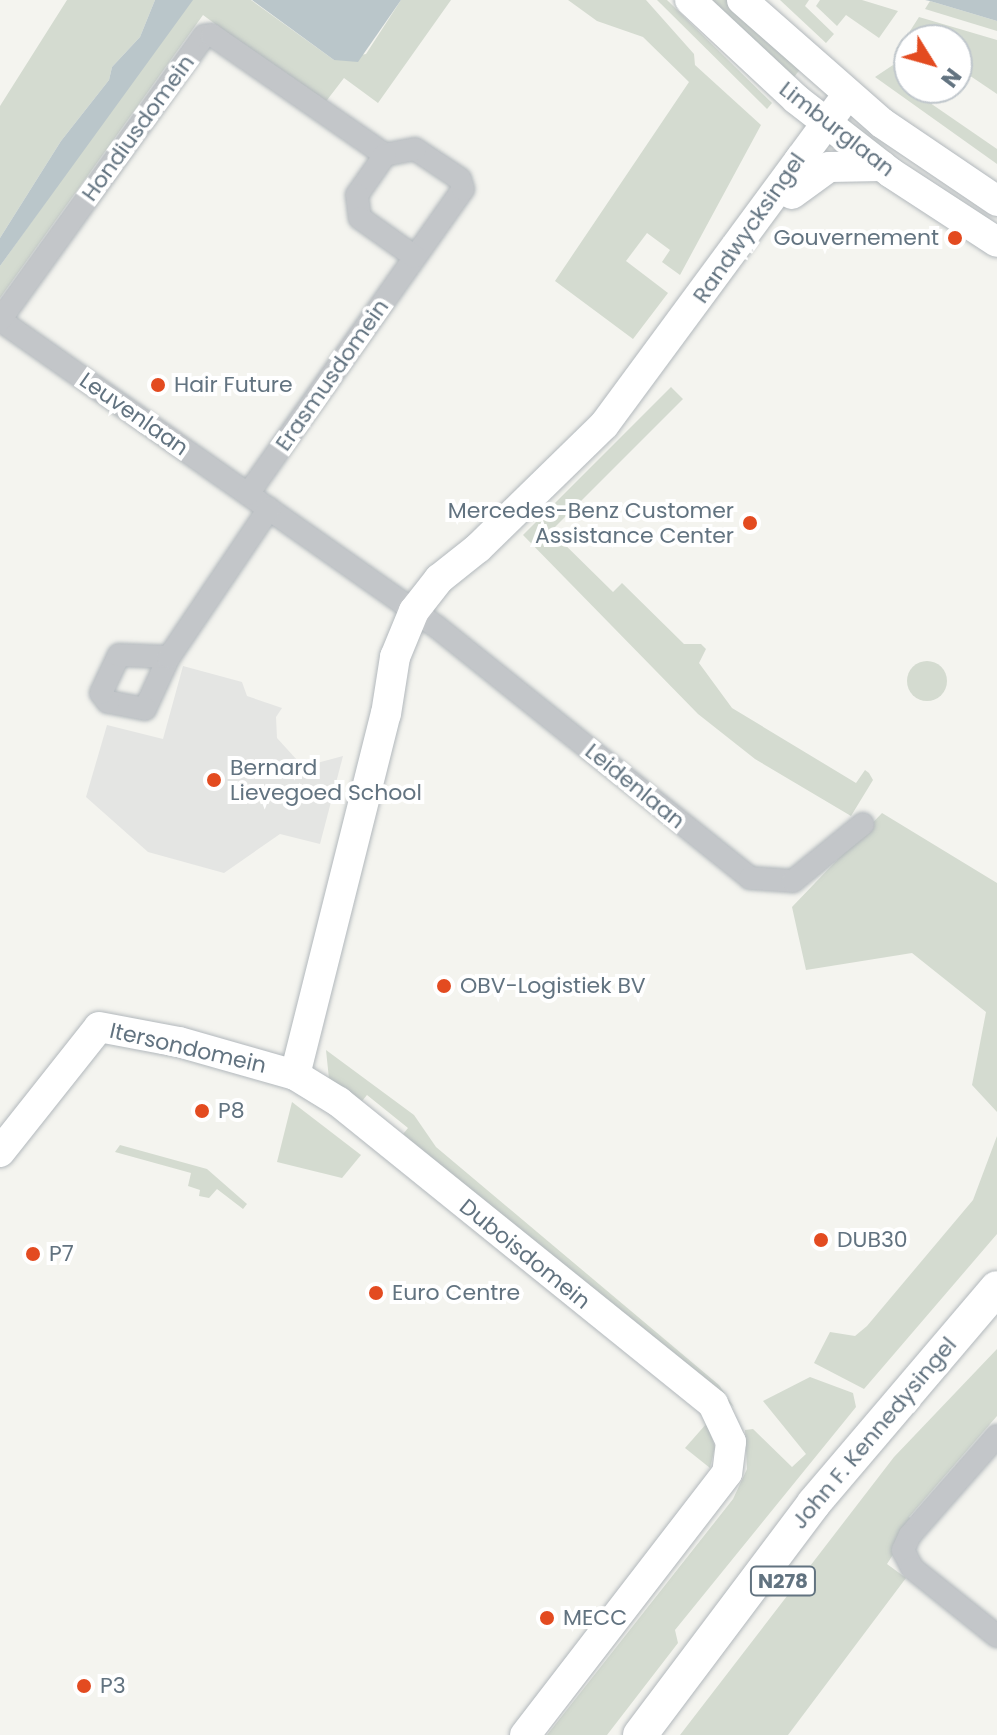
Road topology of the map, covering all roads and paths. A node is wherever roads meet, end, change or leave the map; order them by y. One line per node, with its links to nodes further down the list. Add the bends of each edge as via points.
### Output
1 (690, 0): 4 (street, Limburglaan)
2 (742, 0): 3 (street, Limburglaan)
3 (847, 95): 4 (street, Randwycksingel); 8 (street, Limburglaan)
4 (831, 127): 6 (street, Limburglaan); 7 (street, Randwycksingel); 12 (street, Randwycksingel)
5 (385, 155): 10 (street, via 357,195 360,218); 10 (street, Erasmusdomein, via 415,149 460,179 463,189); 11 (street, Hondiusdomein, via 212,35 204,36)
6 (882, 166): 7 (street, via 829,167); 9 (street, Limburglaan)
7 (792, 194): 12 (street, Randwycksingel, via 669,363)
8 (997, 201)
9 (997, 242)
10 (415, 257): 13 (street, Erasmusdomein)
11 (0, 320): 13 (street, Leuvenlaan)
12 (604, 425): 15 (street, Randwycksingel, via 478,548)
13 (248, 494): 14 (street, Leuvenlaan)
14 (269, 509): 15 (street, Leuvenlaan); 16 (street)
15 (420, 615): 17 (street, Leidenlaan, via 750,878 793,881); 19 (street, Randwycksingel, via 386,714 335,921 332,974)
16 (169, 657)
17 (863, 824)
18 (90, 1029): 19 (street, Itersondomein, via 179,1042); 20 (street); 21 (street)
19 (302, 1078): 27 (street, Duboisdomein, via 704,1396 725,1421 732,1451 727,1473 708,1504)
20 (0, 1131)
21 (0, 1152)
22 (997, 1288): 26 (main road, John F. Kennedysingel / N278, via 832,1482)
23 (997, 1322): 30 (main road, John F. Kennedysingel / N278, via 856,1488)
24 (997, 1436): 25 (street, via 910,1535 904,1559)
25 (997, 1636)
26 (681, 1676): 28 (main road, via 652,1690); 29 (main road, John F. Kennedysingel / N278)
27 (525, 1735)
28 (615, 1735)
29 (640, 1735)
30 (668, 1735)

